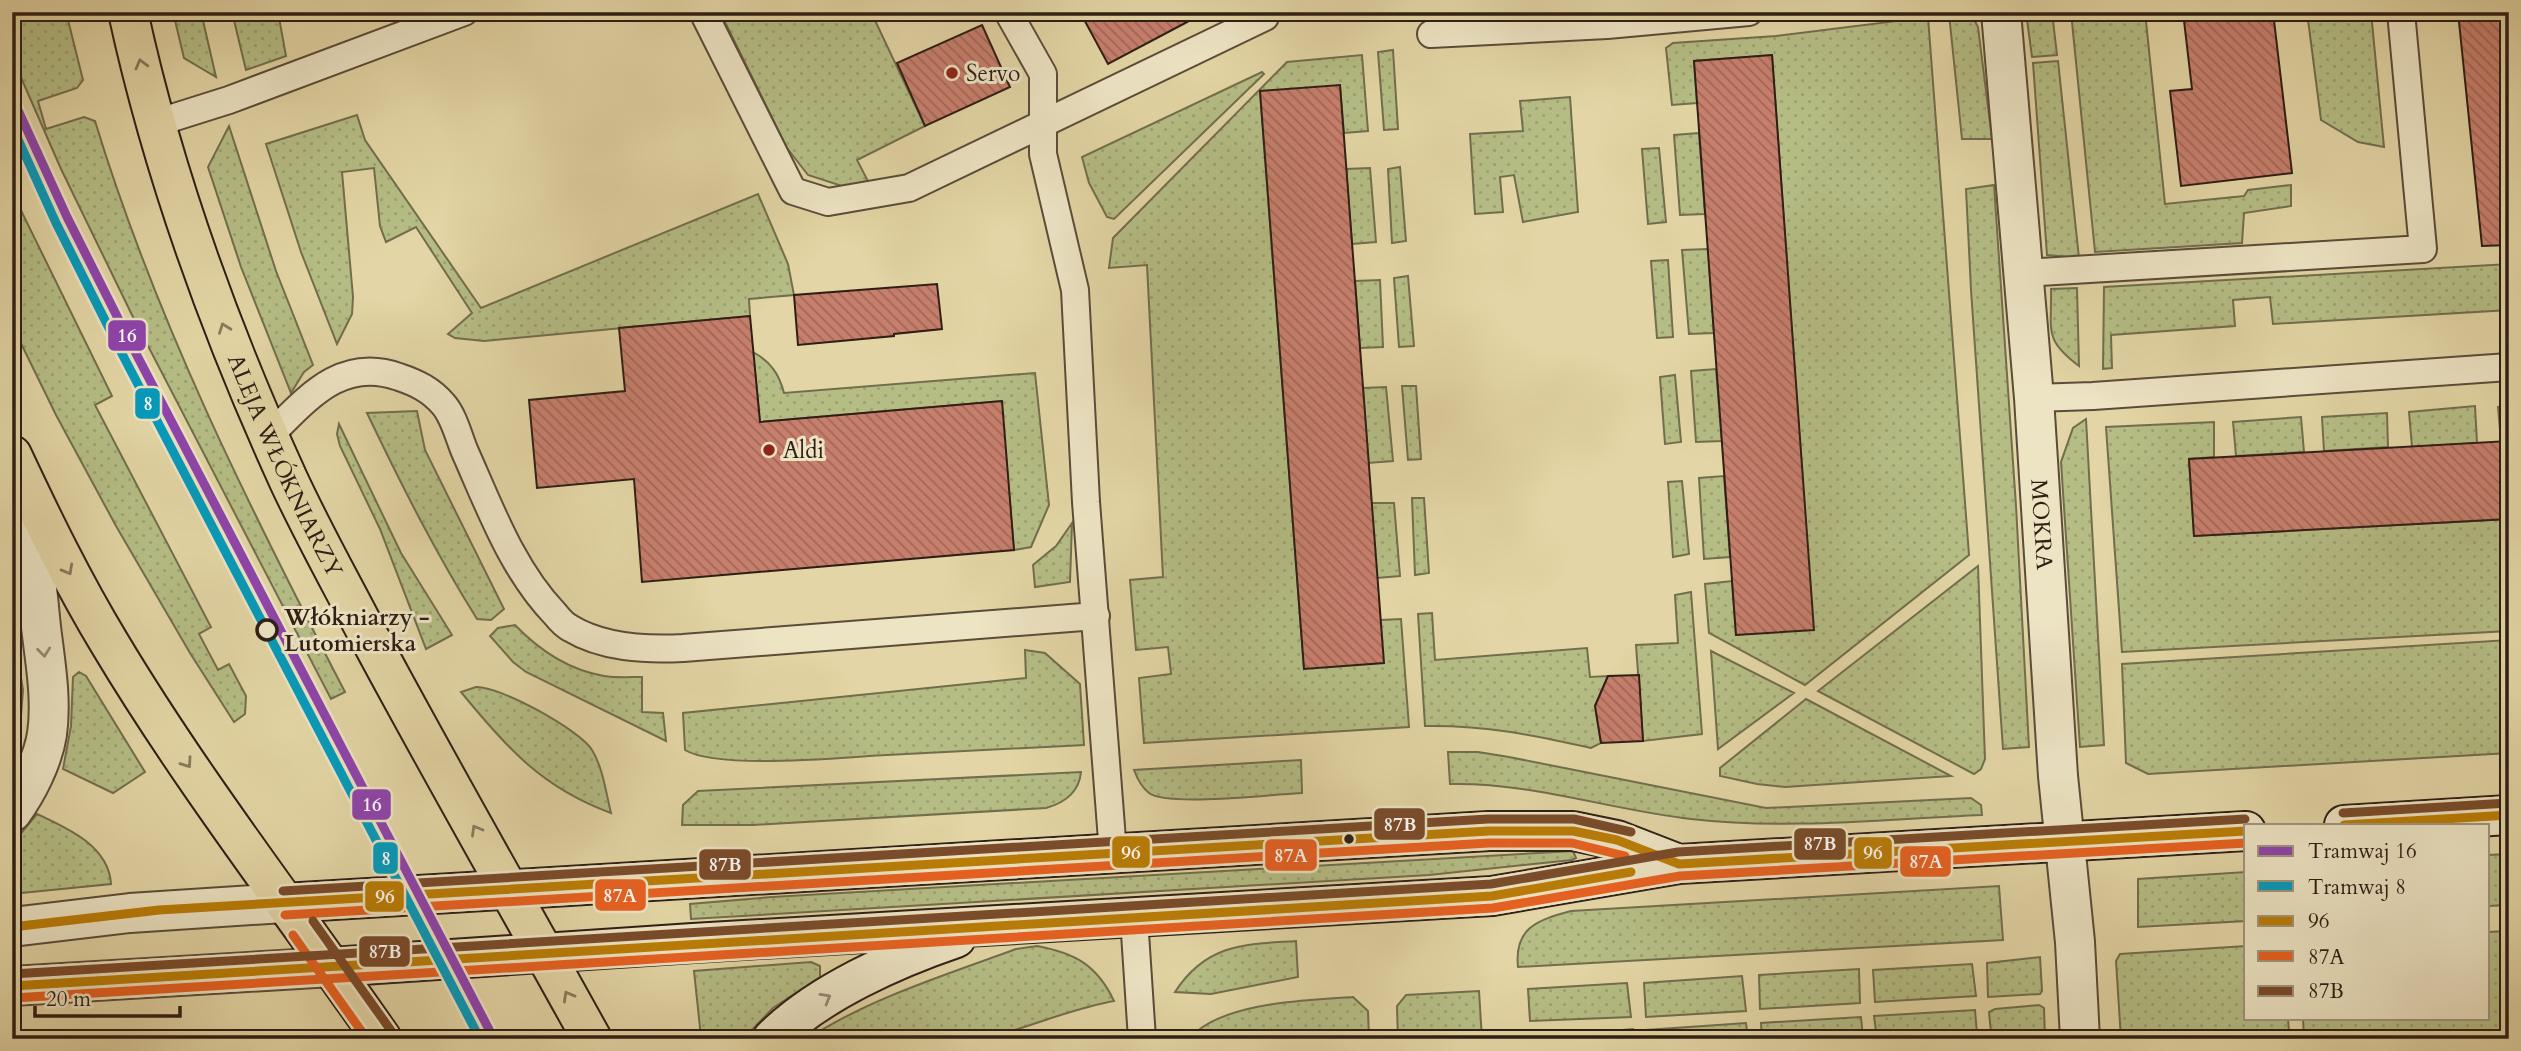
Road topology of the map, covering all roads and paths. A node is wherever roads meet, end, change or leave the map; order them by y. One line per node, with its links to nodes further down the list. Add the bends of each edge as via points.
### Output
1 (128, 12): 10 (main road, ALEJA WŁÓKNIARZY, one-way to 1)
2 (464, 12): 10 (lane)
3 (704, 12): 11 (lane, via 793,191 828,202 909,188)
4 (1008, 12): 11 (lane, via 1043,74)
5 (1262, 12): 11 (lane, via 1265,17)
6 (1749, 12): 9 (lane)
7 (2001, 12): 12 (main road, MOKRA)
8 (2401, 12): 12 (lane, via 2423,249)
9 (1431, 34)
10 (156, 122): 15 (main road, ALEJA WŁÓKNIARZY, one-way to 10, via 231,348)
11 (1043, 125): 17 (lane, via 1043,154 1075,290)
12 (2023, 273): 14 (main road, MOKRA)
13 (2509, 367): 14 (lane)
14 (2034, 398): 22 (main road, MOKRA)
15 (270, 436): 17 (lane, via 342,375 384,371 422,385 446,406 504,541 543,602 568,628 607,644 683,648); 25 (main road, ALEJA WŁÓKNIARZY, one-way to 15, via 407,709)
16 (20, 471): 18 (main road, one-way to 18, via 48,714 37,765); 26 (main road, one-way to 26, via 110,644)
17 (1096, 616): 23 (lane)
18 (12, 812)
19 (2509, 815): 20 (main road)
20 (2360, 824)
21 (2244, 831): 22 (main road)
22 (2064, 842): 24 (main road); 37 (main road, MOKRA)
23 (1113, 853): 24 (main road, via 1489,831 1573,831 1617,840); 25 (main road)
24 (1679, 864): 27 (main road, via 1492,897)
25 (510, 889): 26 (main road); 30 (main road, ALEJA WŁÓKNIARZY)
26 (284, 903): 28 (main road, via 130,913); 31 (main road)
27 (1134, 918): 29 (main road); 36 (lane)
28 (12, 927)
29 (989, 927): 30 (main road); 35 (main road, one-way to 29, via 796,1017 857,981 943,942)
30 (544, 953): 31 (main road); 34 (main road, ALEJA WŁÓKNIARZY, one-way to 30)
31 (332, 967): 32 (main road); 33 (main road)
32 (12, 986)
33 (382, 1039)
34 (592, 1039)
35 (772, 1039)
36 (1142, 1039)
37 (2080, 1039)

